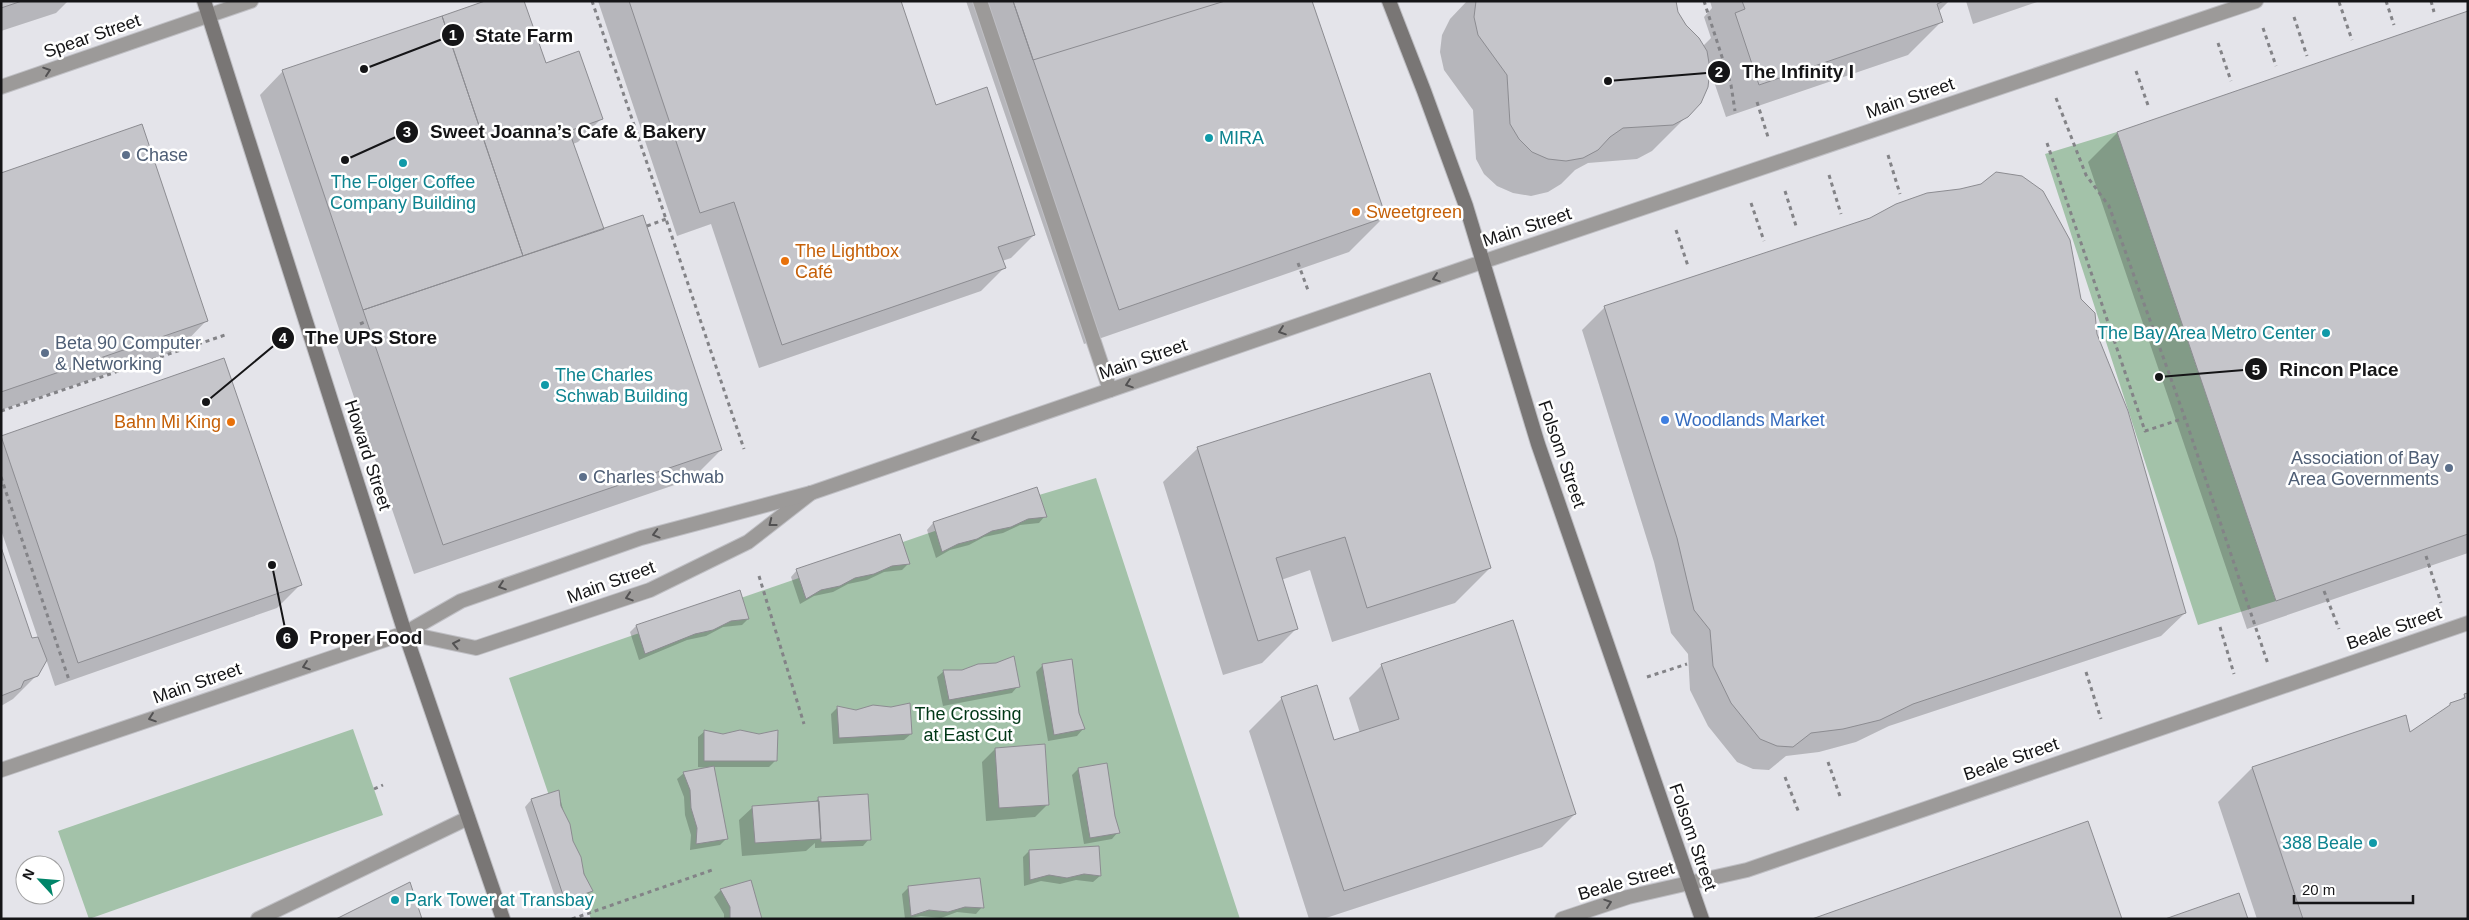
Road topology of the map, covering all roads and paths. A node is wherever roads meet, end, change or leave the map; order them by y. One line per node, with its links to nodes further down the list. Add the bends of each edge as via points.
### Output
1 (204, 1): 12 (main road, Howard Street)
2 (251, 1): 12 (street, Spear Street)
3 (592, 1): 35 (path)
4 (980, 1): 45 (street)
5 (1388, 1): 40 (main road, Folsom Street, via 1466,206)
6 (1704, 1): 26 (path, via 1731,85)
7 (2256, 1): 27 (street, Main Street)
8 (2386, 1): 14 (path)
9 (2430, 1): 11 (path)
10 (2339, 2): 16 (path)
11 (2434, 12)
12 (209, 16): 22 (street, Spear Street, one-way to 12); 58 (main road, Howard Street)
13 (2294, 17): 18 (path)
14 (2394, 25)
15 (2263, 27): 19 (path)
16 (2352, 40)
17 (2218, 42): 21 (path)
18 (2307, 56)
19 (2276, 66)
20 (2136, 70): 25 (path)
21 (2231, 81)
22 (1, 87)
23 (2056, 97): 47 (path, via 2086,174 2109,206)
24 (1757, 102): 29 (path)
25 (2149, 108)
26 (1735, 111)
27 (1880, 128): 29 (street, Main Street); 32 (path)
28 (2047, 143): 47 (path, via 2145,431)
29 (1776, 163): 40 (street, Main Street)
30 (1830, 175): 34 (path)
31 (1785, 190): 37 (path)
32 (1900, 194)
33 (1752, 203): 39 (path)
34 (1841, 214)
35 (666, 220): 36 (path); 48 (path)
36 (647, 226)
37 (1796, 229)
38 (1676, 230): 41 (path)
39 (1764, 241)
40 (1482, 262): 45 (street, Main Street, one-way to 45); 62 (main road, Folsom Street, via 1538,444)
41 (1688, 266)
42 (367, 321): 43 (path)
43 (360, 324)
44 (225, 335): 46 (path)
45 (1110, 390): 50 (street, Main Street, one-way to 50)
46 (1, 411)
47 (2184, 418): 63 (path)
48 (744, 449)
49 (1, 477): 61 (path)
50 (811, 493): 58 (street, Main Street, one-way to 58, via 641,538 461,600); 58 (street, Main Street, one-way to 58, via 748,542 650,590 476,648)
51 (2426, 556): 57 (path)
52 (759, 576): 65 (path)
53 (2324, 591): 56 (path)
54 (2468, 623): 57 (street, Beale Street)
55 (2220, 627): 64 (path)
56 (2339, 629)
57 (2448, 630): 63 (street, Beale Street)
58 (405, 633): 68 (street, Main Street, one-way to 68); 74 (main road, Howard Street)
59 (1687, 664): 62 (path)
60 (2086, 672): 66 (path)
61 (69, 680)
62 (1622, 686): 76 (main road, Folsom Street)
63 (2275, 688): 64 (street, Beale Street)
64 (2243, 699): 66 (street, Beale Street)
65 (804, 724)
66 (2108, 746): 76 (street, Beale Street, via 1746,870)
67 (1828, 762): 72 (path)
68 (1, 770)
69 (1784, 777): 73 (path)
70 (383, 785): 71 (path)
71 (374, 789)
72 (1841, 799)
73 (1799, 813)
74 (468, 818): 77 (street); 78 (main road, Howard Street)
75 (715, 869): 79 (path)
76 (1689, 883): 80 (street, Beale Street, one-way to 76, via 1628,896); 81 (main road, Folsom Street)
77 (258, 919)
78 (503, 919)
79 (572, 919)
80 (1562, 919)
81 (1702, 919)

